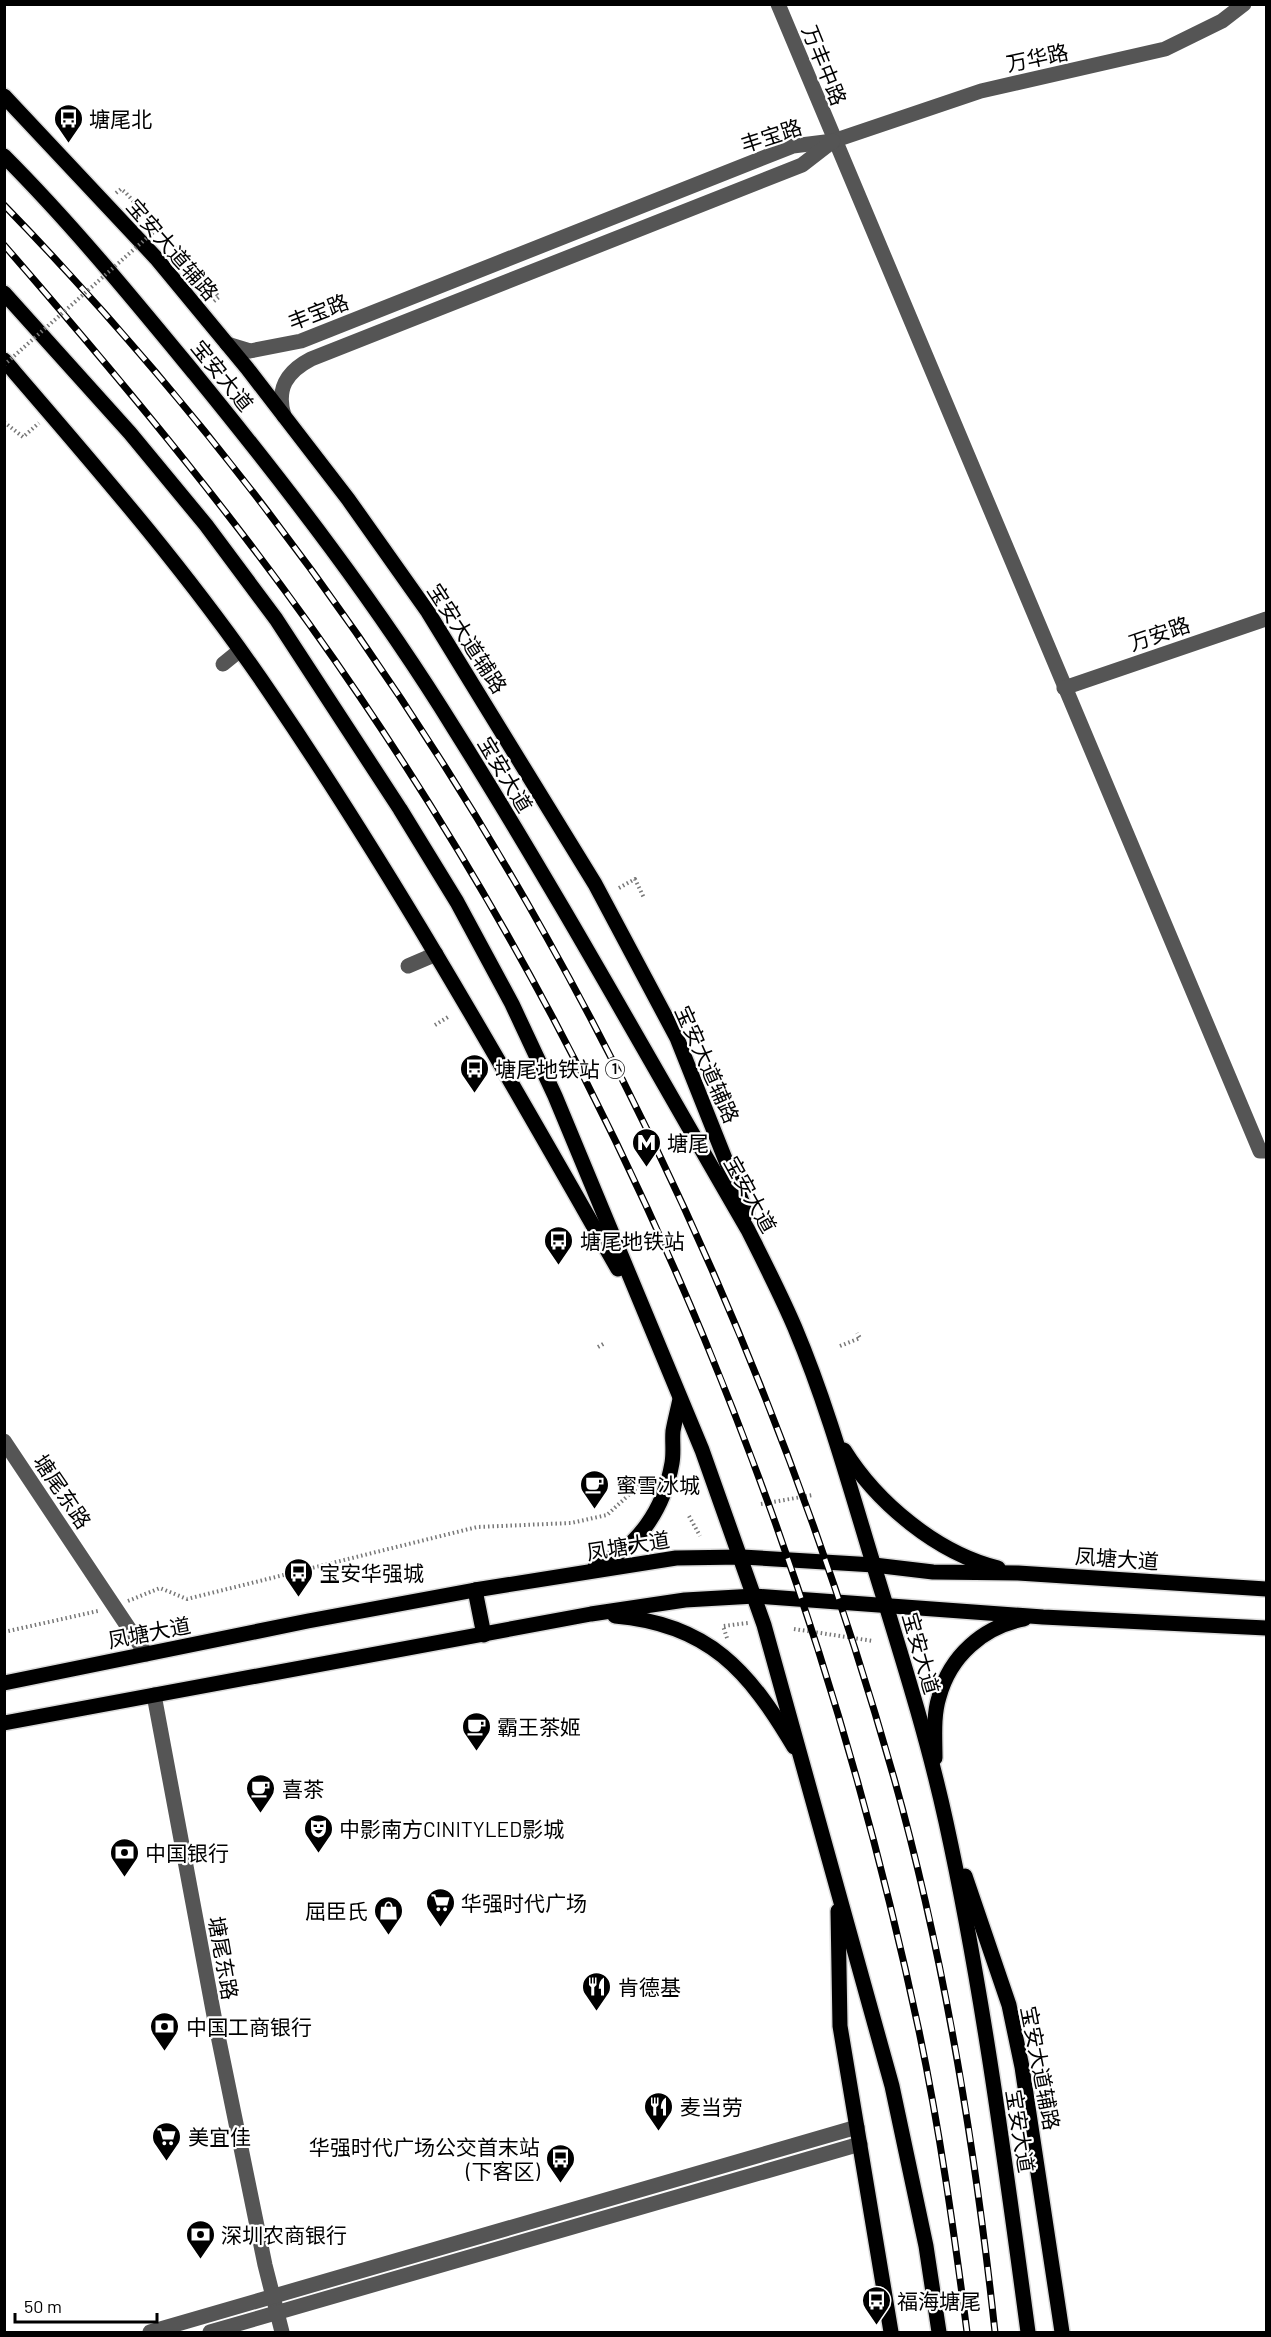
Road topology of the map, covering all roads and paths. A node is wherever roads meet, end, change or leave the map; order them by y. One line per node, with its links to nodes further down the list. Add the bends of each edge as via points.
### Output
1 (778, 4): 4 (street, 万丰中路)
2 (1244, 4): 4 (street, 万华路, via 1222,21 1165,49 946,100)
3 (4, 96): 10 (main road, 宝安大道辅路, via 156,258)
4 (833, 141): 10 (street, 丰宝路, via 793,146 301,341 250,351); 13 (street, 丰宝路, via 802,165 311,359 298,366 283,384 280,404); 19 (street, 万丰中路)
5 (4, 156): 27 (main road, 宝安大道, via 133,298 349,570 454,728 564,911)
6 (114, 195): 7 (path, via 121,189)
7 (158, 228): 9 (path, via 219,297); 12 (path, bridge)
8 (4, 293): 28 (main road, via 130,433 206,525 276,619 400,809 457,902 512,1004 568,1127)
9 (210, 304)
10 (227, 344): 13 (main road, 宝安大道辅路)
11 (4, 360): 17 (main road, via 98,470)
12 (4, 365)
13 (284, 416): 27 (main road, 宝安大道辅路, via 428,612 595,884 677,1038)
14 (42, 420): 15 (path, via 23,437)
15 (4, 422)
16 (1266, 618): 19 (street, 万安路)
17 (239, 651): 18 (street); 22 (main road, via 342,800)
18 (223, 664)
19 (1064, 688): 26 (street, 万丰中路, via 1260,1150)
20 (620, 888): 21 (path, via 635,879)
21 (644, 898)
22 (436, 954): 23 (street); 28 (main road)
23 (408, 966)
24 (448, 1017): 25 (path)
25 (435, 1025)
26 (1266, 1151)
27 (774, 1281): 34 (main road, 宝安大道)
28 (644, 1316): 33 (main road)
29 (857, 1333): 31 (path, via 860,1338)
30 (605, 1343): 32 (path)
31 (840, 1346)
32 (598, 1347)
33 (680, 1399): 43 (main road); 45 (main road, via 672,1461 655,1515 622,1551)
34 (833, 1431): 44 (main road, 宝安大道); 46 (main road, via 869,1483 918,1528 974,1560)
35 (4, 1441): 51 (street, 塘尾东路)
36 (646, 1479): 51 (path, via 608,1515 571,1523 477,1527 187,1599 160,1588)
37 (813, 1495): 38 (path)
38 (761, 1504)
39 (689, 1516): 41 (path)
40 (701, 1521): 41 (path)
41 (696, 1525): 42 (path)
42 (700, 1536)
43 (742, 1557): 44 (main road, 凤塘大道); 45 (main road, 凤塘大道, via 676,1558); 49 (main road)
44 (874, 1565): 46 (main road, 凤塘大道, via 933,1572); 50 (main road, 宝安大道)
45 (580, 1574): 48 (main road, 凤塘大道)
46 (1018, 1574): 47 (main road, 凤塘大道)
47 (1266, 1589)
48 (475, 1590): 60 (main road); 63 (main road, 凤塘大道)
49 (755, 1596): 50 (main road); 52 (main road, via 685,1600); 67 (main road)
50 (886, 1604): 54 (main road); 68 (main road, 宝安大道)
51 (115, 1607): 59 (path); 63 (street, 塘尾东路)
52 (591, 1614): 60 (main road); 67 (main road, via 646,1620 707,1642 750,1683)
53 (721, 1617): 56 (path)
54 (1043, 1617): 57 (main road); 68 (main road, via 1008,1623 984,1634 955,1663 939,1697)
55 (749, 1623): 56 (path)
56 (723, 1626): 61 (path)
57 (1266, 1628)
58 (794, 1629): 62 (path)
59 (4, 1632)
60 (484, 1635): 65 (main road)
61 (728, 1641)
62 (873, 1641)
63 (146, 1654): 64 (main road, 凤塘大道)
64 (4, 1683)
65 (154, 1695): 66 (main road); 73 (street, 塘尾东路, via 215,2021)
66 (4, 1723)
67 (805, 1766): 70 (main road)
68 (934, 1776): 69 (main road, 宝安大道)
69 (946, 1820): 80 (main road, 宝安大道, via 973,1954); 81 (main road, 宝安大道辅路, via 1009,2006 1022,2067)
70 (838, 1890): 71 (main road, via 840,2026); 79 (main road, via 892,2086 926,2246)
71 (857, 2127): 72 (main road); 73 (street)
72 (860, 2144): 74 (street); 78 (main road)
73 (273, 2297): 74 (street, 塘尾东路); 75 (street)
74 (277, 2313): 76 (street); 77 (street, 塘尾东路)
75 (150, 2332)
76 (210, 2332)
77 (282, 2332)
78 (891, 2332)
79 (939, 2332)
80 (1028, 2332)
81 (1062, 2332)

